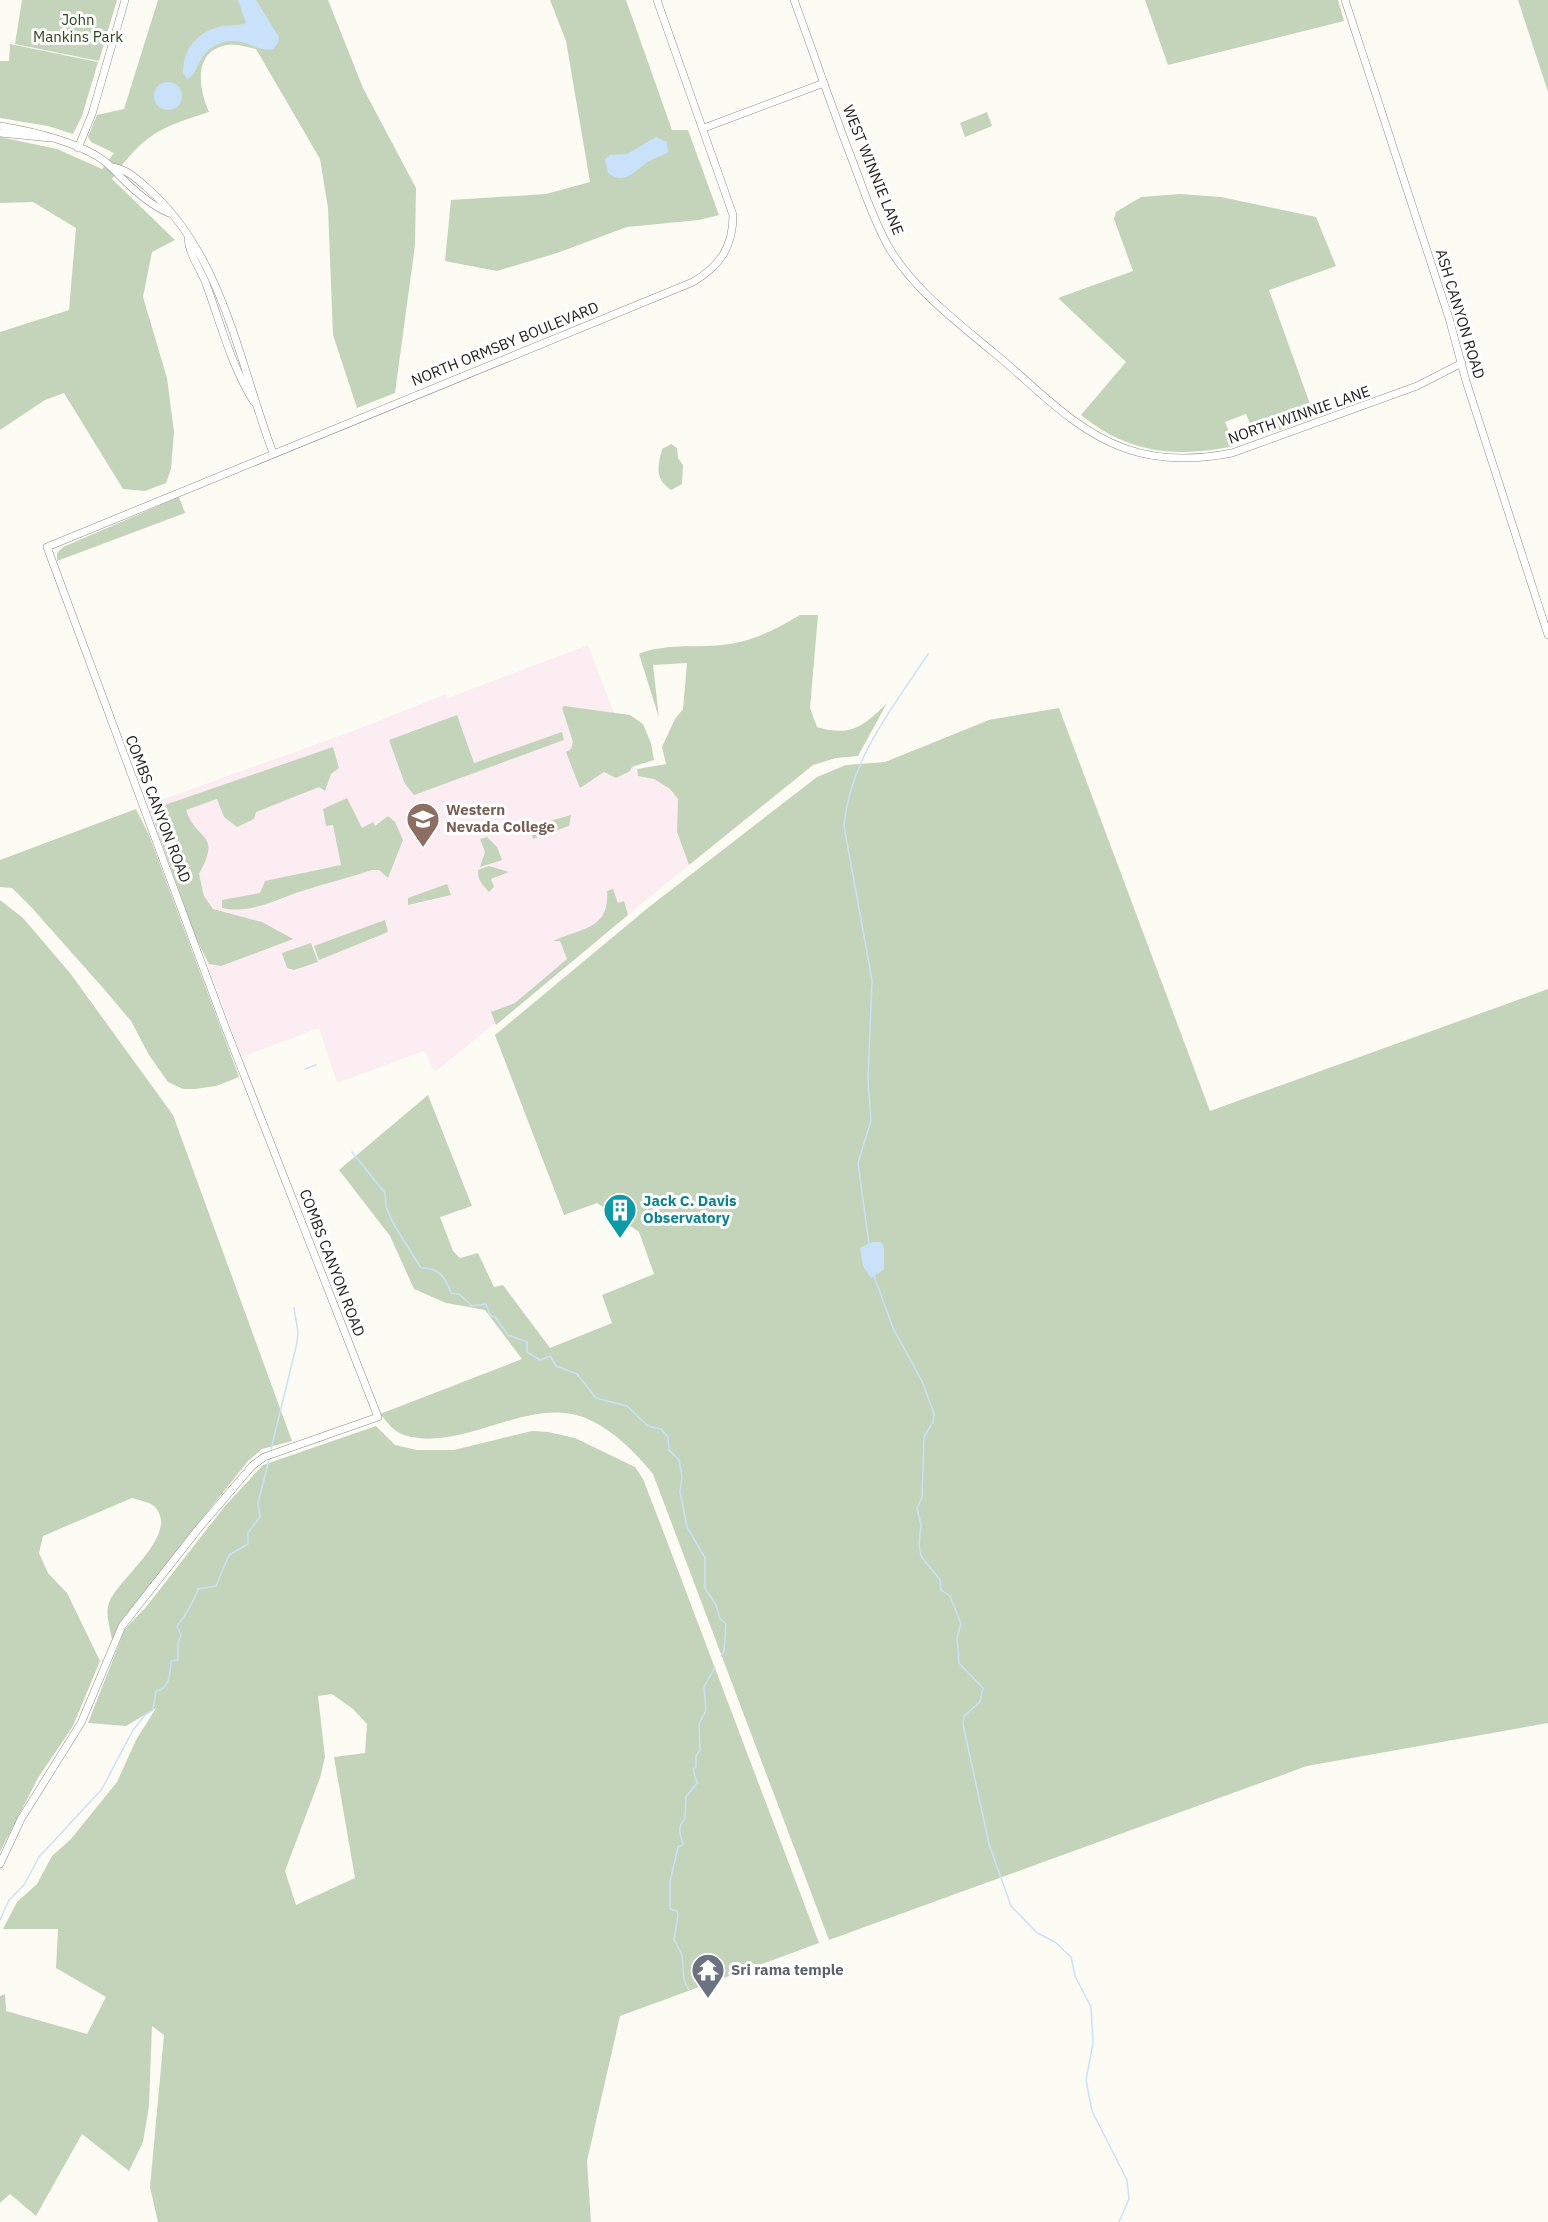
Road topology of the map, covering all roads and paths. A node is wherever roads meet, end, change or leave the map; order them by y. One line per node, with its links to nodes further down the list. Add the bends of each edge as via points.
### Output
1 (125, 0): 10 (street, via 92,114)
2 (657, 0): 7 (street, NORTH ORMSBY BOULEVARD)
3 (794, 0): 5 (street, WEST WINNIE LANE)
4 (1345, 0): 11 (street, ASH CANYON ROAD)
5 (824, 83): 7 (street); 12 (street, WEST WINNIE LANE, via 872,211 895,257 930,297)
6 (0, 126): 9 (street)
7 (704, 128): 13 (street, NORTH ORMSBY BOULEVARD, via 733,215 725,254 710,272)
8 (0, 133): 9 (street)
9 (51, 138): 10 (street)
10 (78, 148): 13 (street, via 111,167 156,207 169,213 188,238)
11 (1462, 363): 12 (street, NORTH WINNIE LANE, via 1382,400 1232,453 1207,458 1167,458 1127,449 1094,435); 15 (street, ASH CANYON ROAD)
12 (1073, 420)
13 (273, 453): 14 (street, NORTH ORMSBY BOULEVARD)
14 (47, 547): 16 (street, COMBS CANYON ROAD, via 226,1029 378,1417 264,1457 199,1528 122,1626 81,1724 21,1819)
15 (1548, 635)
16 (0, 1864)

